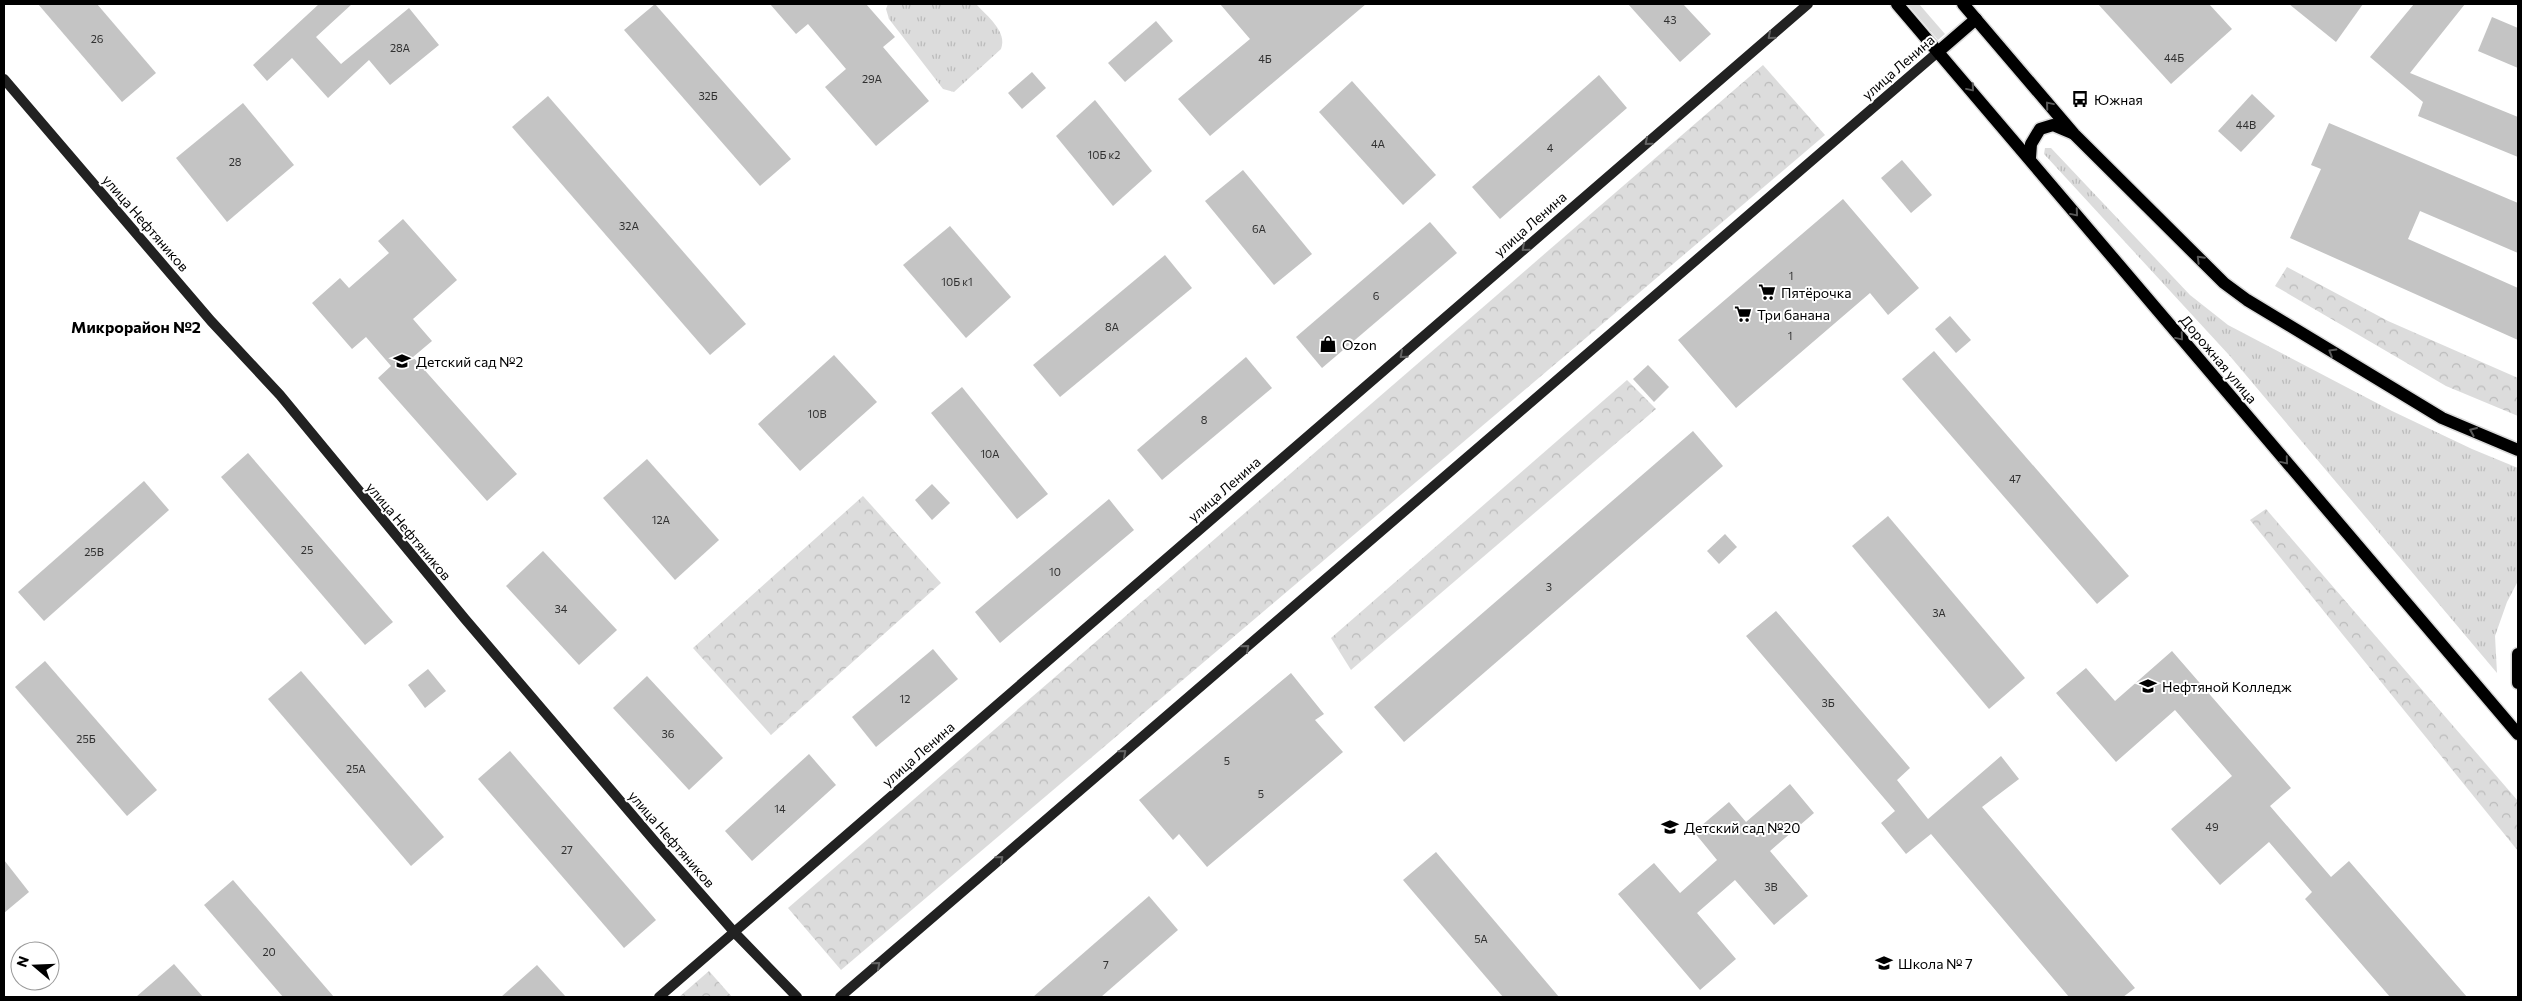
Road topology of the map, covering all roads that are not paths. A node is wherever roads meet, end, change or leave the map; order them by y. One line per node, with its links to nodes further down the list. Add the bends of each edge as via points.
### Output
1 (1808, 4): 13 (main road, улица Ленина, one-way to 13)
2 (1897, 4): 5 (main road, Дорожная улица)
3 (1963, 4): 4 (main road)
4 (1976, 19): 5 (main road, улица Ленина); 7 (main road, one-way to 4)
5 (1939, 51): 8 (main road, Дорожная улица, one-way to 8); 16 (main road, улица Ленина, one-way to 5)
6 (4, 79): 13 (main road, улица Нефтяников, via 280,396 465,619)
7 (2074, 134): 8 (main road, via 2053,125 2040,129 2031,144); 9 (main road, one-way to 7, via 2442,418 2247,300 2224,283)
8 (2030, 158): 12 (main road, Дорожная улица, one-way to 12)
9 (2518, 450)
10 (2518, 654): 11 (main road)
11 (2518, 683)
12 (2518, 734)
13 (735, 932): 14 (main road, улица Ленина); 15 (main road, улица Нефтяников)
14 (659, 997)
15 (797, 997)
16 (840, 997)

